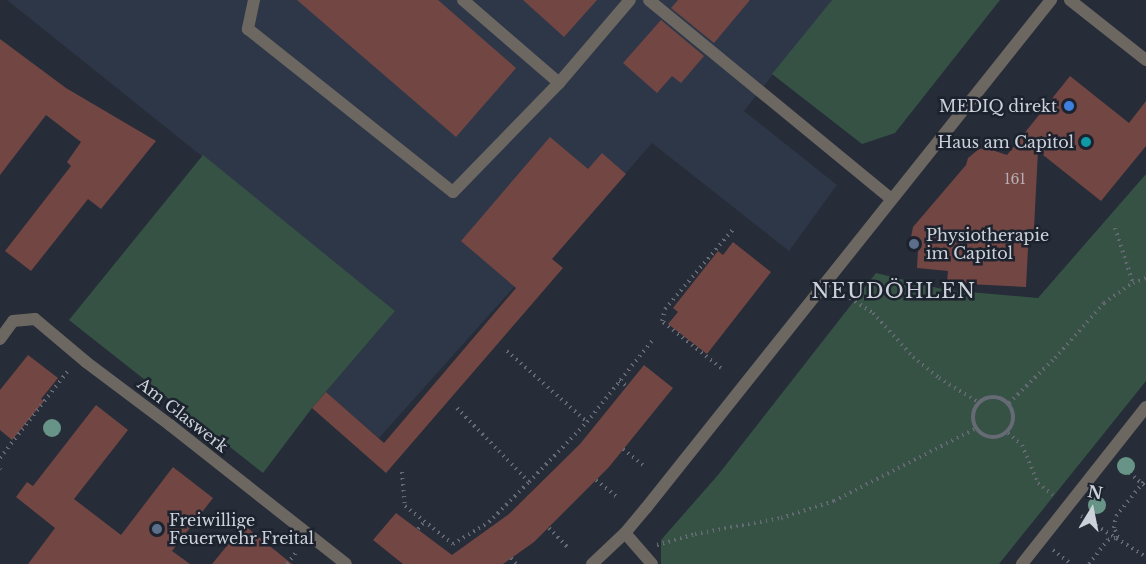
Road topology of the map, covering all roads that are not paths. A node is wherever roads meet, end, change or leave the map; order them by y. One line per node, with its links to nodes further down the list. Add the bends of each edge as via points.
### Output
1 (254, 0): 8 (street, via 248,29 453,192)
2 (463, 0): 8 (street)
3 (630, 0): 8 (street)
4 (650, 0): 9 (street)
5 (1051, 0): 9 (street)
6 (1070, 0): 7 (street)
7 (1146, 60)
8 (559, 83)
9 (891, 199): 12 (street)
10 (0, 339): 13 (street, Am Glaswerk, via 14,321 35,319)
11 (1146, 407): 16 (street)
12 (625, 533): 14 (street); 15 (street)
13 (346, 564)
14 (592, 564)
15 (652, 564)
16 (1022, 564)

